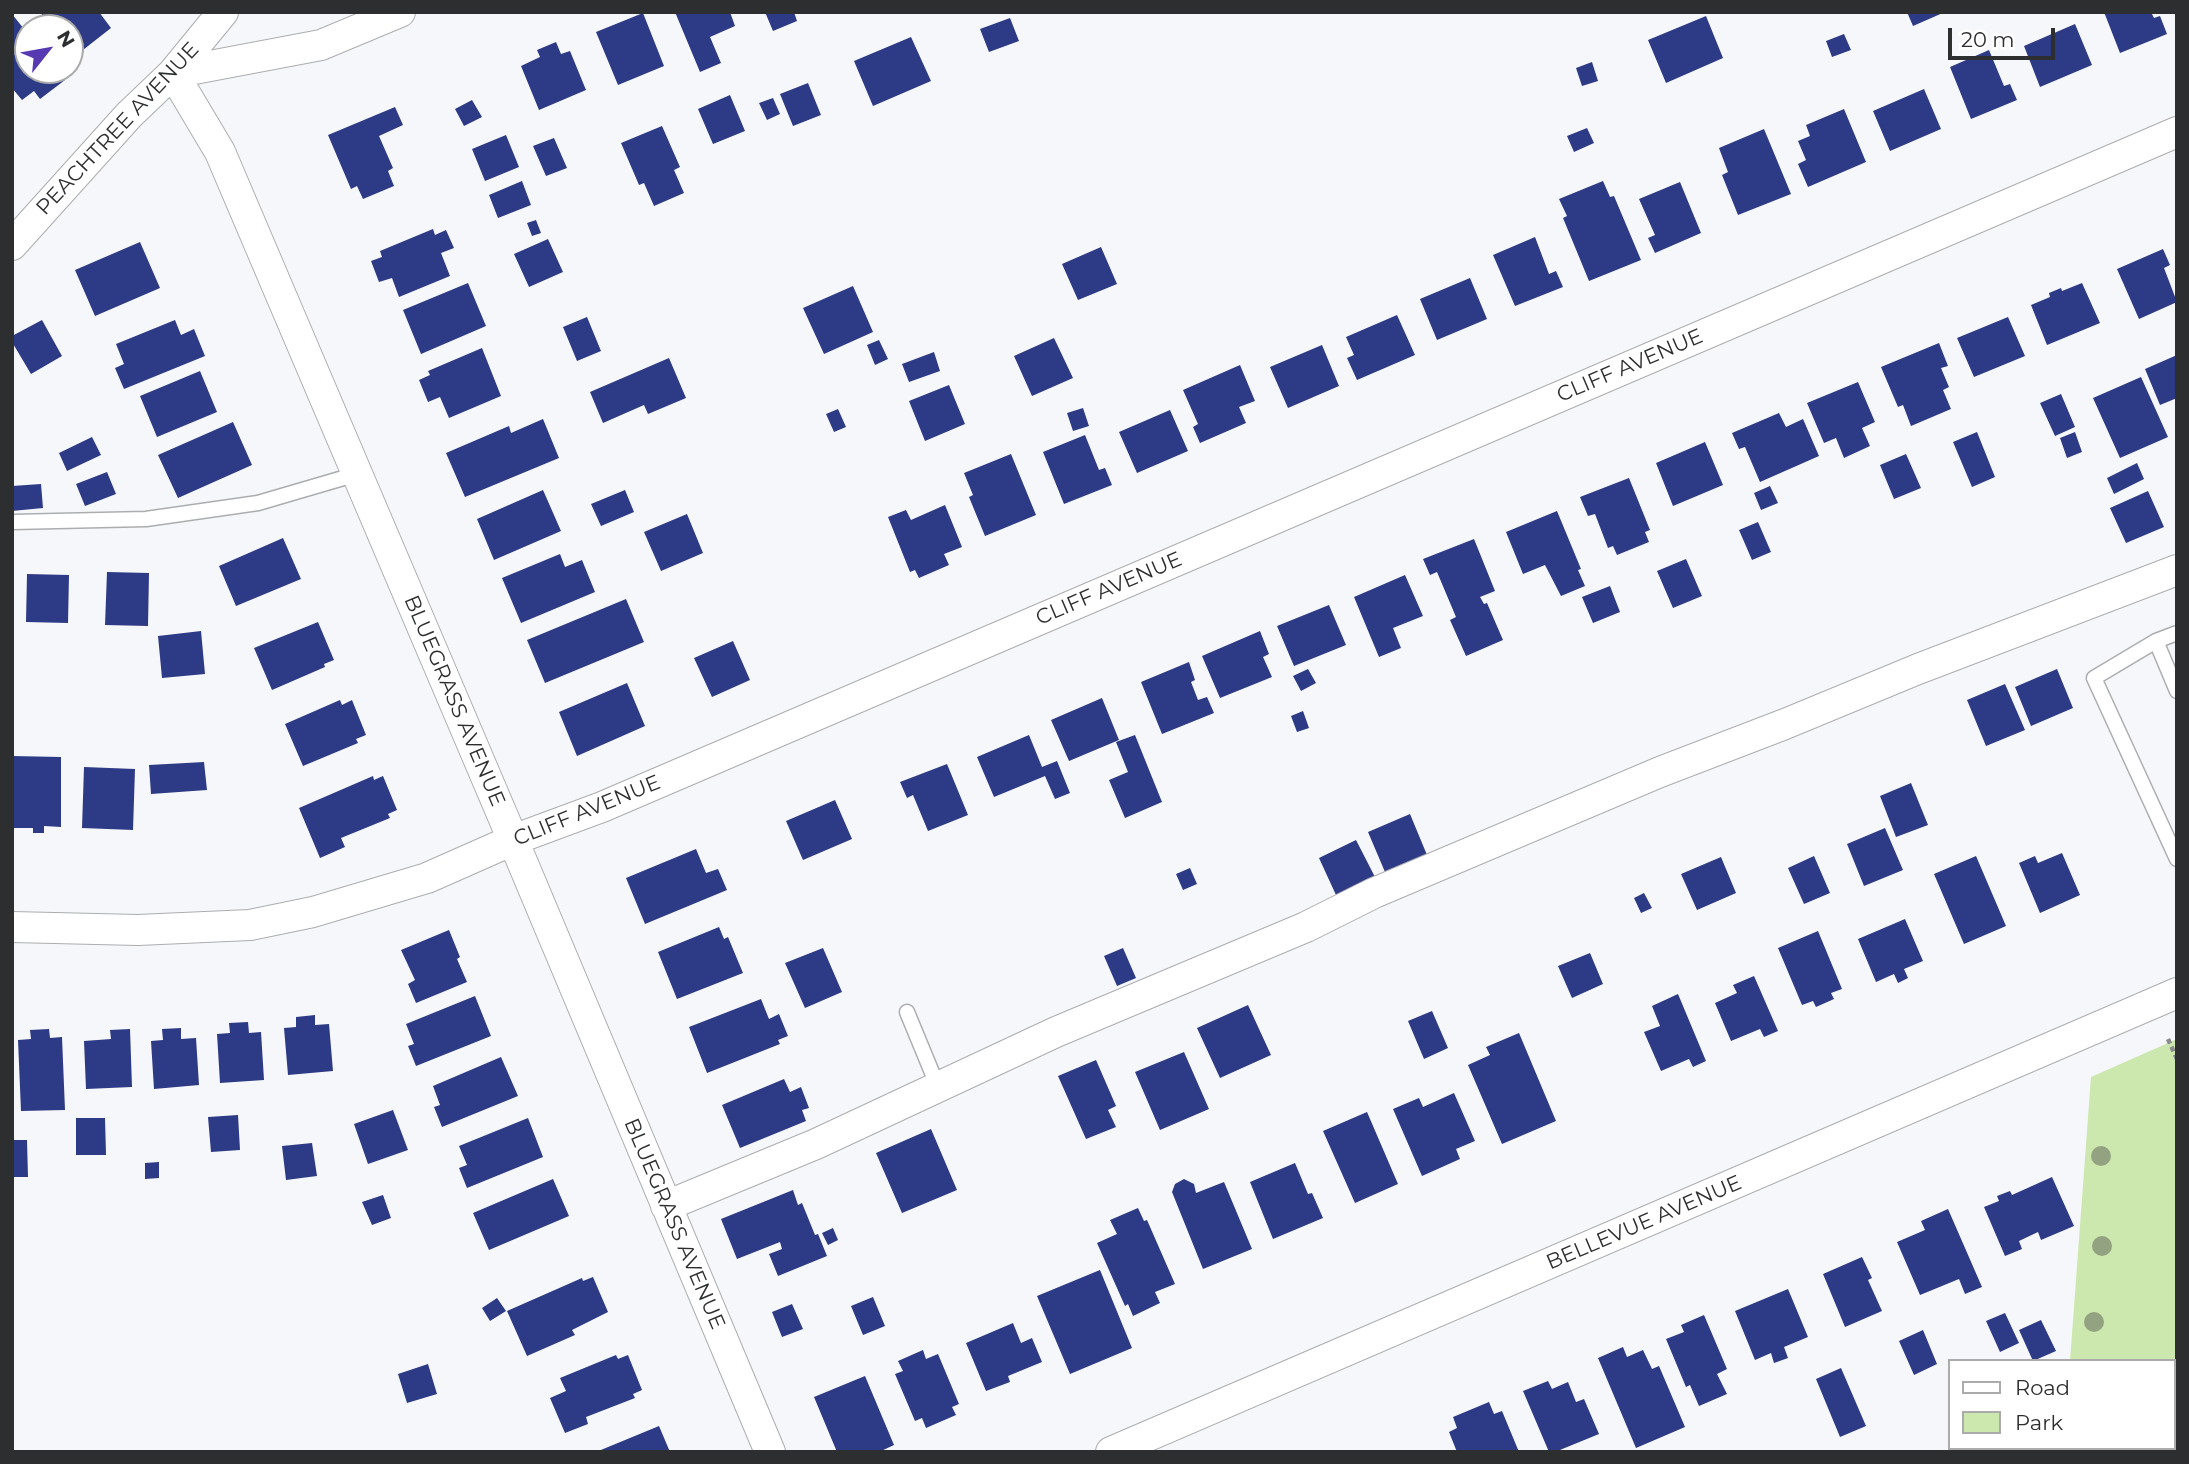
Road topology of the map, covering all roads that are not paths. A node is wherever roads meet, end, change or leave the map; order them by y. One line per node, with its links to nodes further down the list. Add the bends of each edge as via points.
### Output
1 (223, 12): 3 (street, PEACHTREE AVENUE)
2 (400, 12): 3 (street, via 321,45)
3 (173, 73): 5 (street, PEACHTREE AVENUE); 6 (street, BLUEGRASS AVENUE, via 220,152)
4 (2177, 132): 12 (street, CLIFF AVENUE, via 627,796)
5 (16, 232)
6 (357, 474): 7 (lane, via 258,503 146,519); 12 (street, BLUEGRASS AVENUE)
7 (12, 522)
8 (2177, 570): 17 (street, via 1660,772)
9 (2177, 633): 10 (lane)
10 (2156, 641): 11 (lane); 13 (lane, via 2094,678)
11 (2177, 691)
12 (513, 840): 14 (street, CLIFF AVENUE, via 427,878 313,912 250,925 138,930); 18 (street, BLUEGRASS AVENUE)
13 (2177, 859)
14 (12, 927)
15 (2177, 993): 20 (street, BELLEVUE AVENUE)
16 (907, 1012): 17 (lane)
17 (938, 1087): 18 (street)
18 (666, 1206): 19 (street, BLUEGRASS AVENUE)
19 (770, 1452)
20 (1111, 1452)

